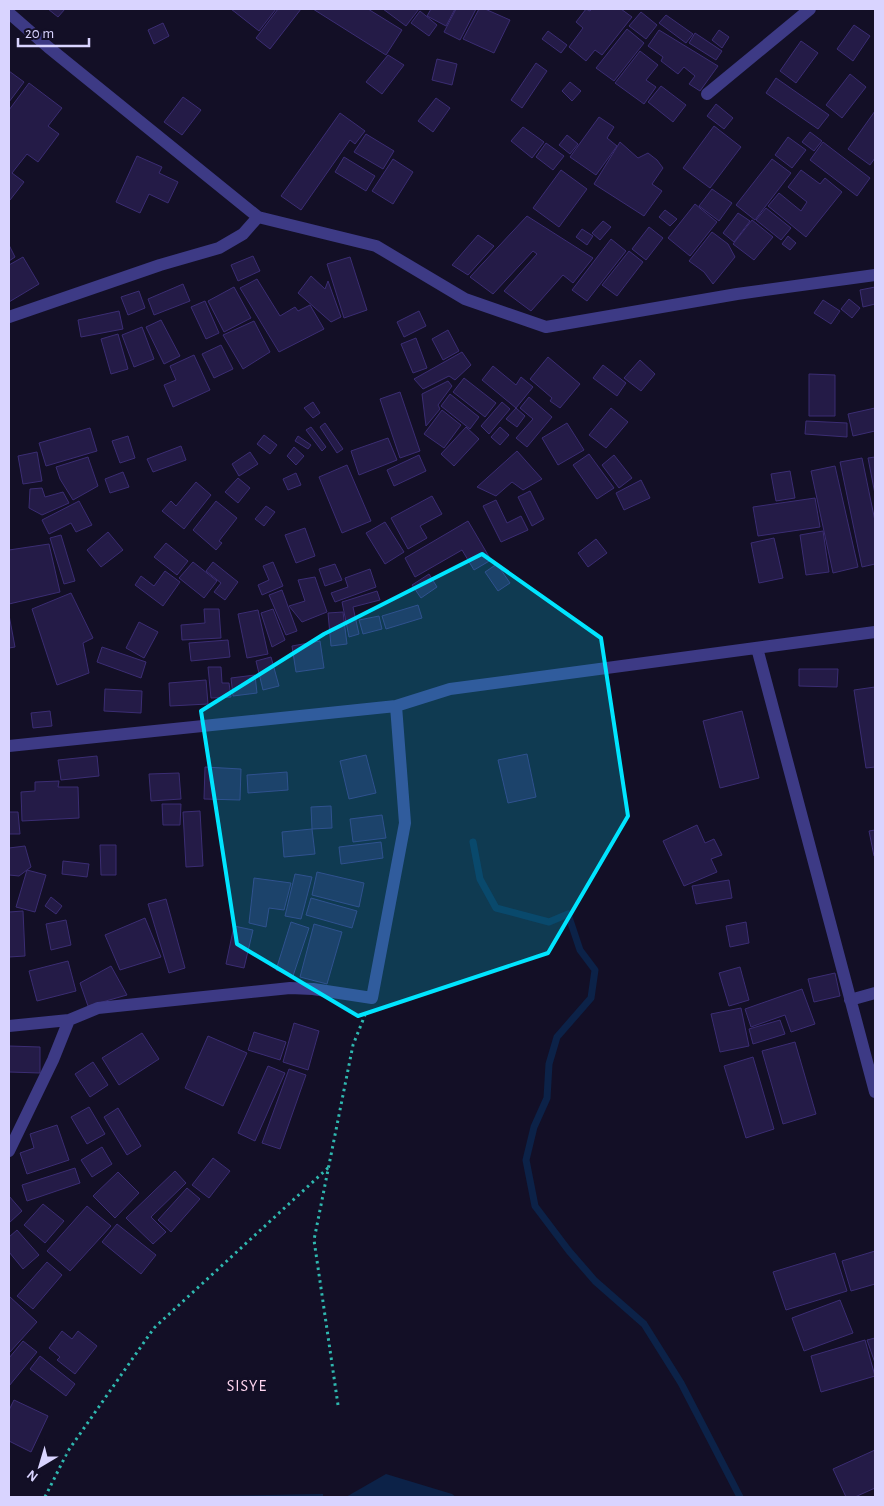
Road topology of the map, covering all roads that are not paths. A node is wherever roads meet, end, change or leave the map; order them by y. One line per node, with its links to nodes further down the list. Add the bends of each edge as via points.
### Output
1 (810, 9): 3 (street)
2 (9, 13): 4 (street)
3 (707, 94)
4 (258, 218): 5 (street, via 376,246 465,299 546,327 737,294); 6 (street, via 243,234 219,248)
5 (875, 275)
6 (9, 317)
7 (875, 632): 8 (street)
8 (757, 648): 9 (street, via 450,689); 12 (street)
9 (396, 706): 10 (street); 13 (street, via 405,823 372,998 290,988 98,1008)
10 (9, 746)
11 (875, 993): 12 (street)
12 (850, 1000): 15 (street)
13 (69, 1020): 14 (street); 16 (street)
14 (9, 1026)
15 (875, 1092)
16 (9, 1151)

